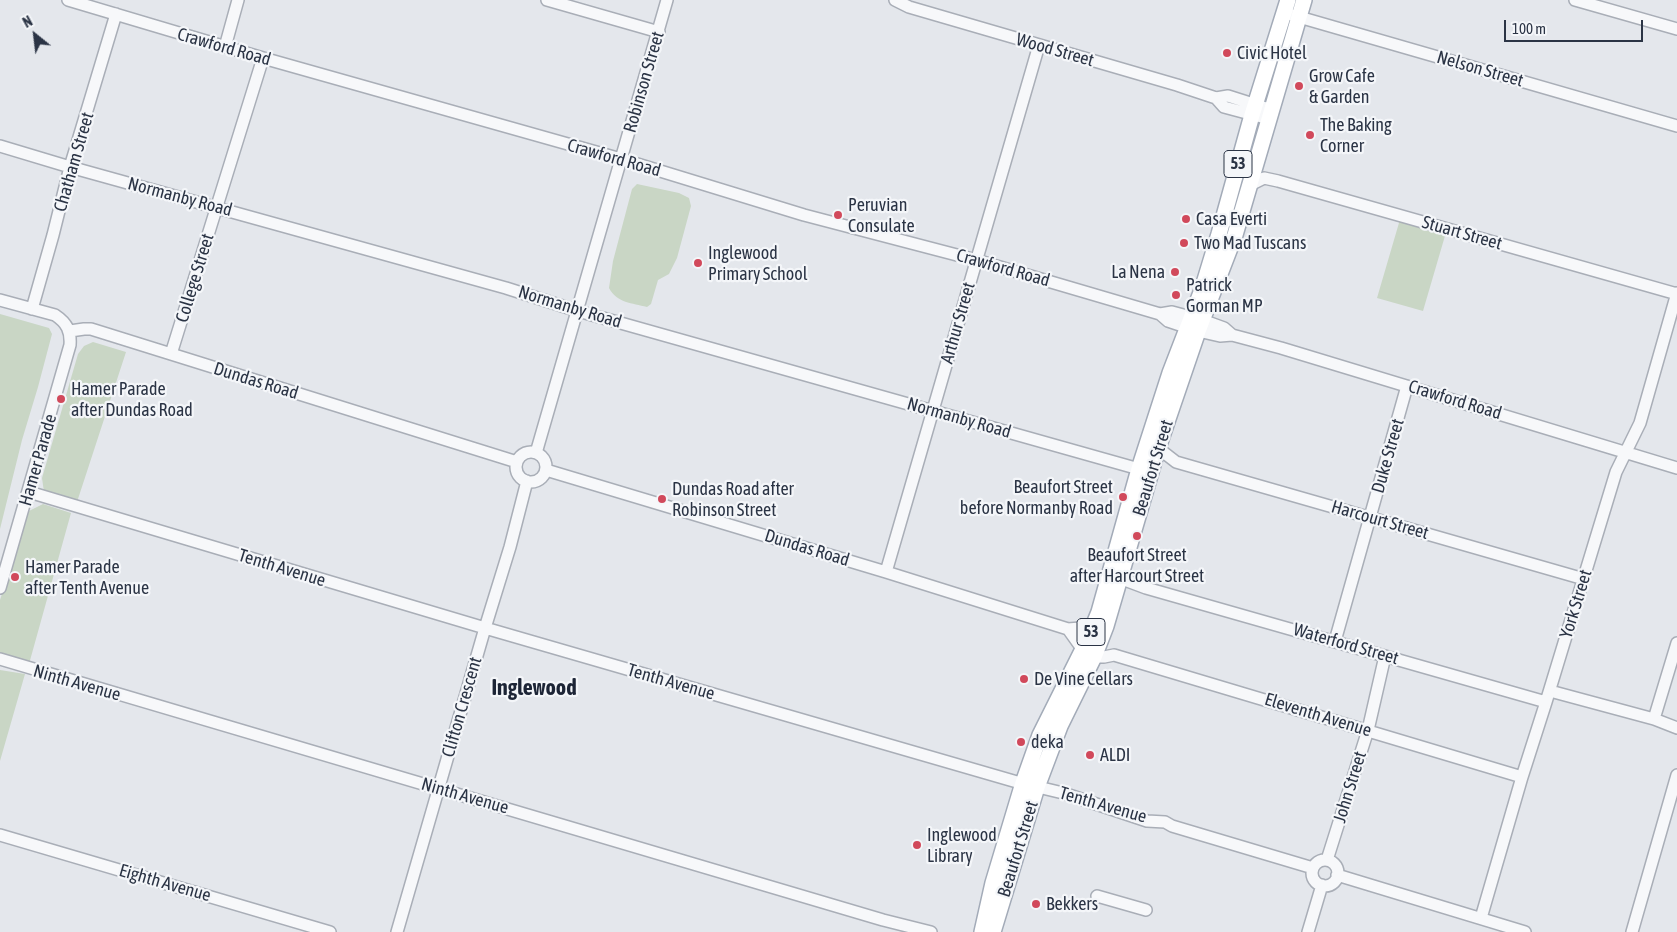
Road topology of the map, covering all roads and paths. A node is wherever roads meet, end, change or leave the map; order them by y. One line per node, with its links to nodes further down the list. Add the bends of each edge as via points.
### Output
1 (68, 0): 9 (street, Crawford Road)
2 (238, 0): 14 (street)
3 (547, 0): 12 (street)
4 (668, 0): 12 (street, Robinson Street)
5 (895, 0): 13 (street, Wood Street, via 909,7)
6 (1304, 0): 10 (main road, Beaufort Street / 53)
7 (1575, 0): 11 (street)
8 (1286, 6): 10 (street, Nelson Street); 16 (main road, Beaufort Street / 53)
9 (116, 14): 14 (street, Crawford Road); 21 (street, Chatham Street)
10 (1298, 17): 17 (main road, Beaufort Street / 53); 18 (street, Nelson Street)
11 (1677, 30)
12 (659, 32): 20 (street, Robinson Street)
13 (1039, 45): 16 (street, Wood Street, via 1216,98 1224,107); 24 (street, Arthur Street)
14 (224, 47): 15 (street, Crawford Road)
15 (263, 58): 20 (street, Crawford Road); 23 (street, College Street)
16 (1254, 110): 17 (street, Wood Street); 29 (main road, Beaufort Street / 53)
17 (1270, 115): 22 (main road, Beaufort Street / 53)
18 (1677, 126)
19 (0, 146): 21 (street, Normanby Road)
20 (621, 159): 24 (street, Crawford Road, via 804,216); 28 (street, Robinson Street)
21 (70, 167): 23 (street, Normanby Road); 27 (street, Chatham Street)
22 (1248, 186): 25 (street, Stuart Street, via 1264,178); 29 (main road, Beaufort Street / 53, via 1235,235)
23 (216, 207): 28 (street, Normanby Road); 31 (street, College Street)
24 (976, 260): 29 (street, Crawford Road, via 1160,314 1168,321); 33 (street, Arthur Street)
25 (1677, 294): 35 (street, York Street, via 1640,423)
26 (0, 300): 27 (street)
27 (32, 309): 30 (street, via 55,315)
28 (578, 311): 33 (street, Normanby Road); 36 (street, Robinson Street)
29 (1194, 324): 32 (street, Crawford Road, via 1220,336 1232,335 1281,348); 34 (main road, Beaufort Street / 53); 39 (main road, Beaufort Street / 53, via 1170,373)
30 (70, 331): 31 (street, Dundas Road, via 91,329); 43 (street, Hamer Parade, via 70,345)
31 (171, 354): 37 (street, Dundas Road)
32 (1408, 386): 35 (street, Crawford Road); 44 (street, Duke Street)
33 (933, 411): 39 (street, Normanby Road); 45 (street, Arthur Street)
34 (1158, 448): 38 (street, Harcourt Street); 39 (main road, Beaufort Street / 53)
35 (1625, 452): 40 (street, Crawford Road); 47 (street, York Street)
36 (536, 453): 37 (street, via 525,454); 41 (street, via 544,460)
37 (517, 462): 42 (street, via 518,474)
38 (1176, 462): 39 (street, Harcourt Street); 44 (street, Harcourt Street)
39 (1146, 468): 46 (main road, Beaufort Street / 53)
40 (1677, 468)
41 (546, 470): 42 (street, via 540,478); 45 (street, Dundas Road)
42 (527, 481): 51 (street, Clifton Crescent)
43 (29, 492): 48 (street, Hamer Parade); 51 (street, Tenth Avenue)
44 (1370, 518): 47 (street, Harcourt Street); 54 (street, Duke Street)
45 (886, 572): 52 (street, Dundas Road)
46 (1115, 576): 49 (street, Waterford Street); 50 (main road, Beaufort Street / 53); 53 (main road, Beaufort Street / 53)
47 (1584, 579): 60 (street, York Street)
48 (0, 588)
49 (1146, 588): 50 (street, Waterford Street, via 1131,588); 54 (street, Waterford Street)
50 (1114, 596): 53 (main road, Beaufort Street / 53)
51 (485, 628): 66 (street, Tenth Avenue); 67 (street, Clifton Crescent)
52 (1068, 629): 53 (street, Dundas Road); 56 (street)
53 (1097, 633): 56 (main road, Beaufort Street / 53); 57 (street)
54 (1335, 641): 58 (street, Waterford Street)
55 (1677, 643): 61 (street)
56 (1088, 653): 57 (street, Eleventh Avenue, via 1104,657); 66 (main road, Beaufort Street / 53, via 1060,726)
57 (1114, 655): 63 (street, Eleventh Avenue)
58 (1385, 656): 60 (street, Waterford Street); 63 (street, John Street)
59 (0, 659): 67 (street, Ninth Avenue)
60 (1548, 697): 61 (street, Waterford Street); 65 (street, York Street)
61 (1654, 719): 62 (street, Waterford Street)
62 (1677, 728)
63 (1368, 730): 65 (street, Eleventh Avenue); 69 (street, John Street)
64 (1677, 775): 83 (street)
65 (1522, 777): 75 (street, York Street)
66 (1030, 785): 70 (street, Tenth Avenue); 79 (main road, Beaufort Street / 53, via 994,883); 80 (main road, Beaufort Street / 53)
67 (439, 789): 77 (street, Clifton Crescent); 78 (street, Ninth Avenue)
68 (0, 835): 76 (street, Eighth Avenue)
69 (1327, 860): 70 (street, via 1320,861); 71 (street, via 1335,866)
70 (1313, 868): 72 (street, via 1313,878)
71 (1337, 875): 72 (street, via 1332,883); 75 (street)
72 (1322, 885): 81 (street)
73 (1096, 896): 74 (street)
74 (1146, 910)
75 (1481, 918): 82 (street)
76 (330, 932)
77 (397, 932)
78 (931, 932)
79 (982, 932)
80 (993, 932)
81 (1308, 932)
82 (1525, 932)
83 (1632, 932)

